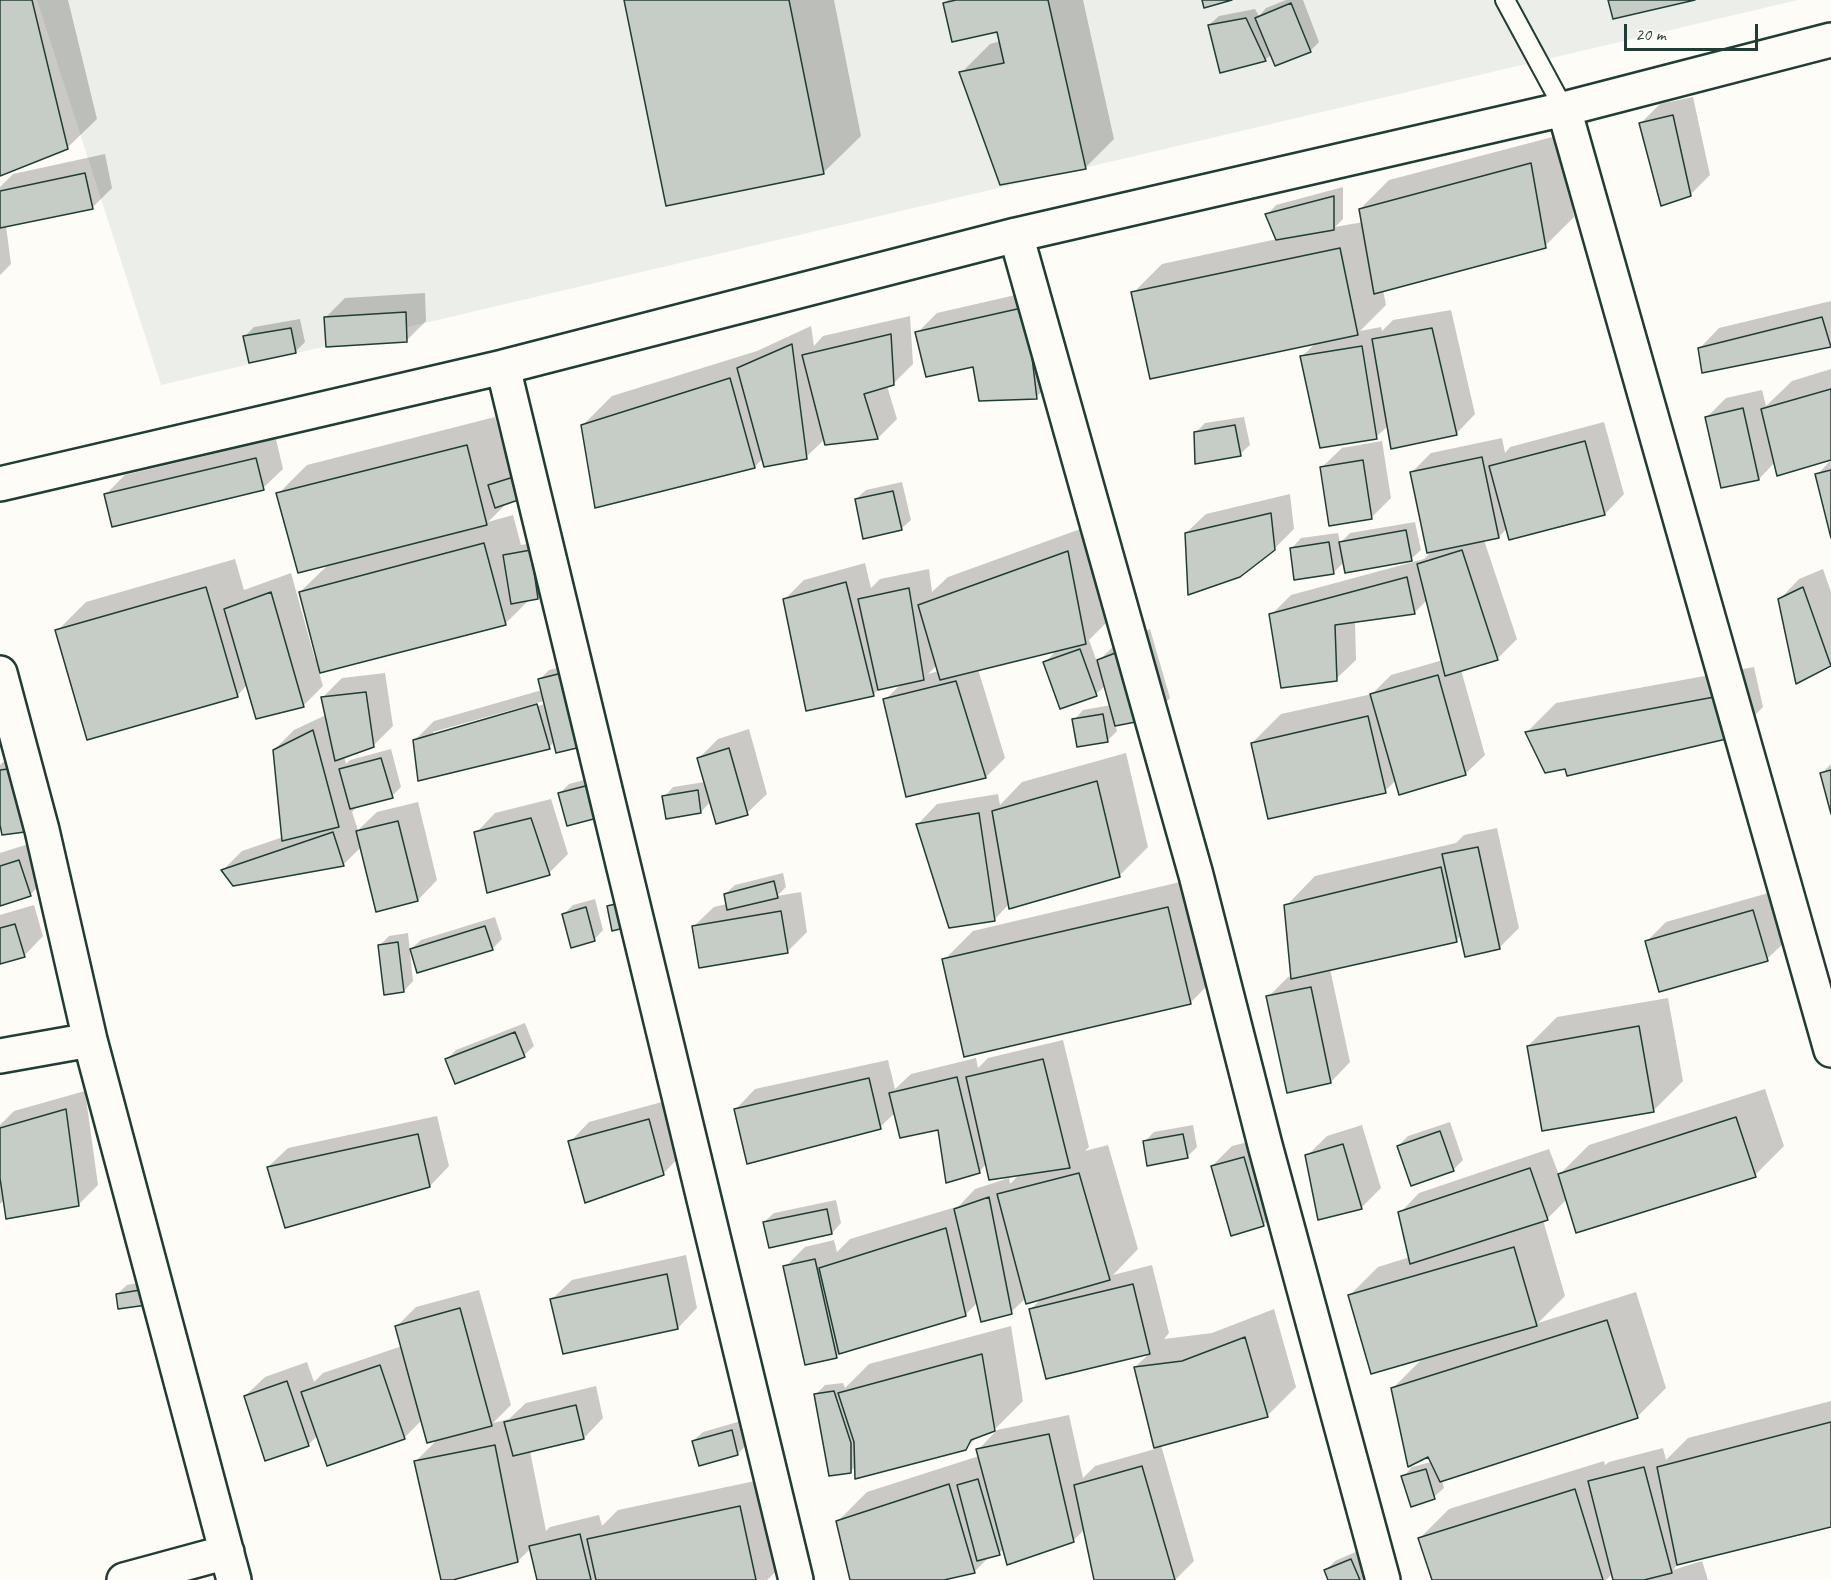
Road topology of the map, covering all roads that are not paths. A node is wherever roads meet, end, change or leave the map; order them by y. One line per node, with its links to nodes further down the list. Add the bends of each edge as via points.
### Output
1 (1505, 0): 3 (lane)
2 (1831, 40): 3 (street)
3 (1564, 109): 4 (street); 9 (street)
4 (1016, 235): 5 (street); 14 (street, via 1196,875)
5 (503, 367): 6 (street); 13 (street)
6 (0, 484)
7 (0, 673): 8 (street, via 42,830)
8 (90, 1040): 10 (street); 11 (street)
9 (1831, 1050)
10 (0, 1056)
11 (230, 1566): 12 (street)
12 (124, 1580)
13 (796, 1580)
14 (1383, 1580)

